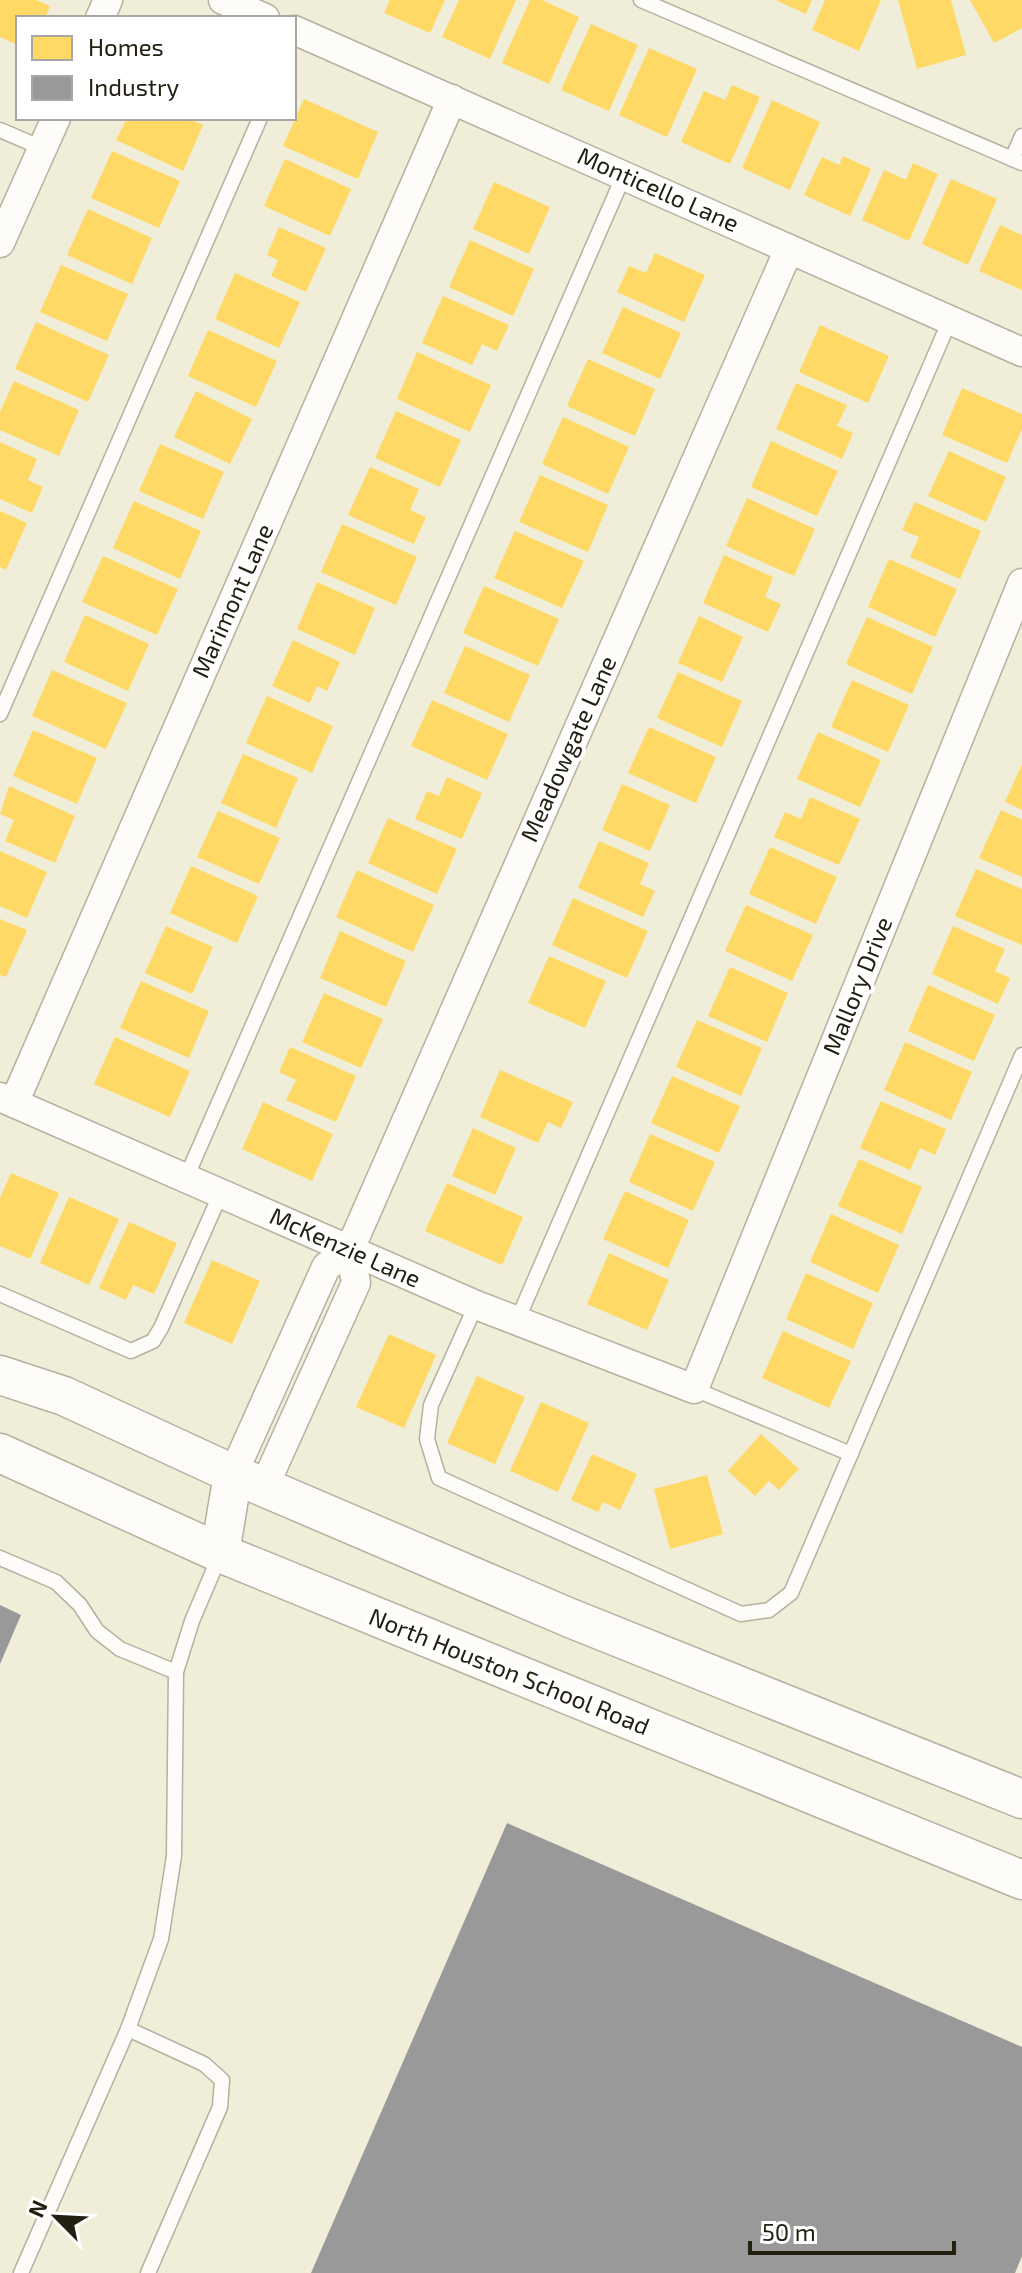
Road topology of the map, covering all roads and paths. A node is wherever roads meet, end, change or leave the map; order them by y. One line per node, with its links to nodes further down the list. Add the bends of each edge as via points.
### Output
1 (223, 0): 3 (street)
2 (641, 0): 11 (lane)
3 (260, 16)
4 (296, 35): 5 (street, Monticello Lane)
5 (452, 99): 12 (street, Monticello Lane); 20 (street, Marimont Lane)
6 (55, 120): 10 (street)
7 (259, 120): 18 (lane)
8 (0, 130): 10 (lane)
9 (1022, 136): 11 (lane)
10 (42, 148): 13 (street)
11 (1017, 161)
12 (624, 175): 14 (street, Monticello Lane); 21 (lane)
13 (0, 243)
14 (789, 249): 15 (street, Monticello Lane); 23 (street, Meadowgate Lane)
15 (950, 320): 16 (street, Monticello Lane); 26 (lane)
16 (1022, 352)
17 (1022, 583): 28 (street, Mallory Drive)
18 (0, 714)
19 (1022, 1055): 30 (lane)
20 (7, 1100): 21 (street, McKenzie Lane)
21 (186, 1178): 22 (street, McKenzie Lane)
22 (221, 1193): 23 (street, McKenzie Lane); 24 (lane, via 161,1328 146,1346 131,1351)
23 (350, 1249): 25 (street, McKenzie Lane); 31 (street, Meadowgate Lane, via 356,1283)
24 (0, 1294)
25 (476, 1305): 26 (street, McKenzie Lane); 30 (lane, via 431,1405 427,1439 439,1478 741,1614 769,1610 791,1593)
26 (517, 1321): 28 (street, McKenzie Lane)
27 (0, 1375): 31 (main road, via 64,1396)
28 (694, 1389): 30 (lane)
29 (0, 1453): 32 (main road, North Houston School Road)
30 (851, 1454)
31 (249, 1480): 32 (main road); 35 (main road, via 570,1618)
32 (220, 1553): 34 (lane); 36 (main road, North Houston School Road)
33 (0, 1558): 34 (lane, via 56,1582 97,1631 120,1649)
34 (176, 1672): 37 (lane, via 174,1856 161,1939)
35 (1022, 1799)
36 (1022, 1880)
37 (128, 2029): 38 (lane); 39 (lane, via 204,2064 222,2080 220,2107)
38 (21, 2273)
39 (148, 2273)

